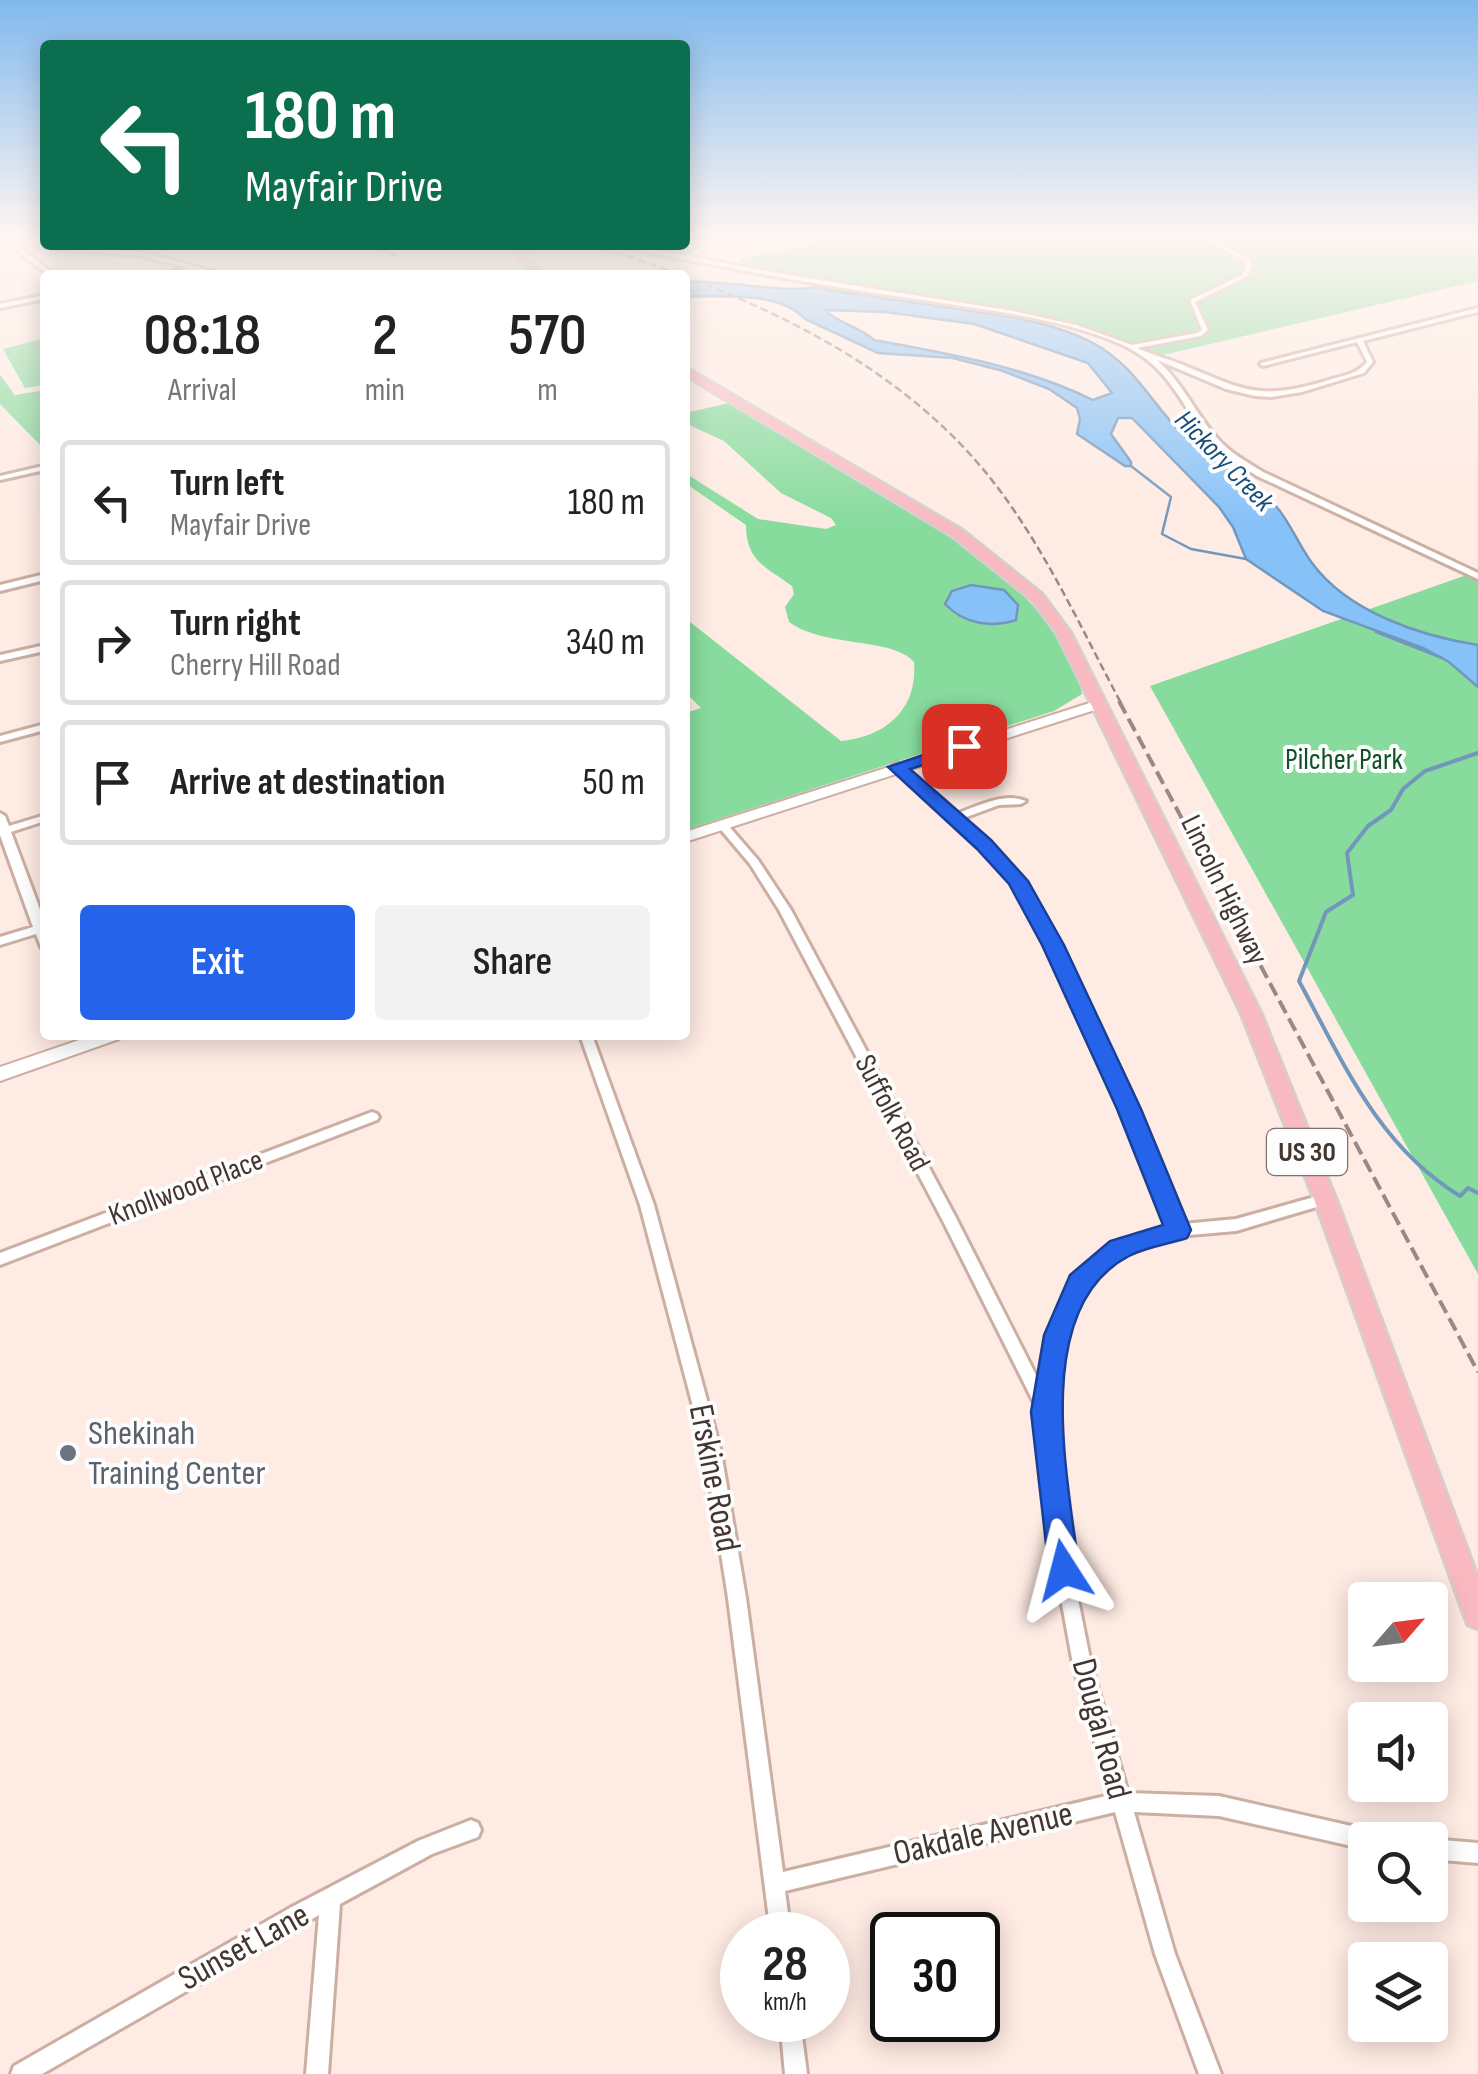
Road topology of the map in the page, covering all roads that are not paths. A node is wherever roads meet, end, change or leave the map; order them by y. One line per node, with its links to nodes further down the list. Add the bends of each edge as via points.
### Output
1 (1073, 331): 5 (street)
2 (1203, 331): 5 (street)
3 (1396, 331): 4 (street)
4 (1359, 340): 6 (street, via 1370,362 1362,372 1278,393 1238,391); 7 (street)
5 (1130, 347): 6 (street)
6 (1146, 355): 11 (street, via 1183,389 1211,437 1233,457)
7 (1263, 364)
8 (690, 373): 16 (main road, Lincoln Highway / US 30, via 994,559 1064,633)
9 (40, 469): 10 (street)
10 (0, 478)
11 (1478, 576)
12 (40, 578): 13 (street)
13 (0, 588)
14 (40, 649): 15 (street)
15 (0, 658)
16 (1099, 704): 19 (street); 34 (main road, Lincoln Highway / US 30, via 1251,1013)
17 (40, 728): 18 (street)
18 (0, 738)
19 (897, 767): 22 (street); 24 (street)
20 (1021, 801): 22 (street)
21 (0, 816): 25 (street)
22 (954, 818): 35 (street, via 1018,881 1053,945)
23 (40, 820): 25 (street)
24 (722, 824): 26 (street); 37 (street, Suffolk Road, via 785,910)
25 (3, 831): 27 (street)
26 (690, 835)
27 (40, 923)
28 (40, 929): 29 (street)
29 (0, 940)
30 (588, 1040): 44 (street, Erskine Road, via 647,1205 713,1452)
31 (79, 1041): 32 (street)
32 (0, 1074)
33 (372, 1117): 36 (street, Knollwood Place)
34 (1325, 1200): 35 (street, Dougal Road, via 1236,1225); 38 (main road, Lincoln Highway / US 30)
35 (1178, 1230): 37 (street, Dougal Road, via 1119,1249 1079,1282 1058,1335)
36 (0, 1259)
37 (1046, 1412): 39 (street, Dougal Road, via 1058,1539)
38 (1478, 1614)
39 (1119, 1802): 41 (street, Oakdale Avenue, via 1218,1806); 44 (street, Oakdale Avenue); 51 (street, Dougal Road)
40 (471, 1830): 45 (street, Sunset Lane, via 392,1861)
41 (1348, 1835)
42 (1448, 1850): 43 (street)
43 (1478, 1853)
44 (776, 1884): 46 (street, Erskine Road)
45 (330, 1900): 48 (street, Sunset Lane); 49 (street)
46 (779, 1912)
47 (792, 2042): 50 (street)
48 (22, 2074)
49 (317, 2074)
50 (796, 2074)
51 (1210, 2074)

